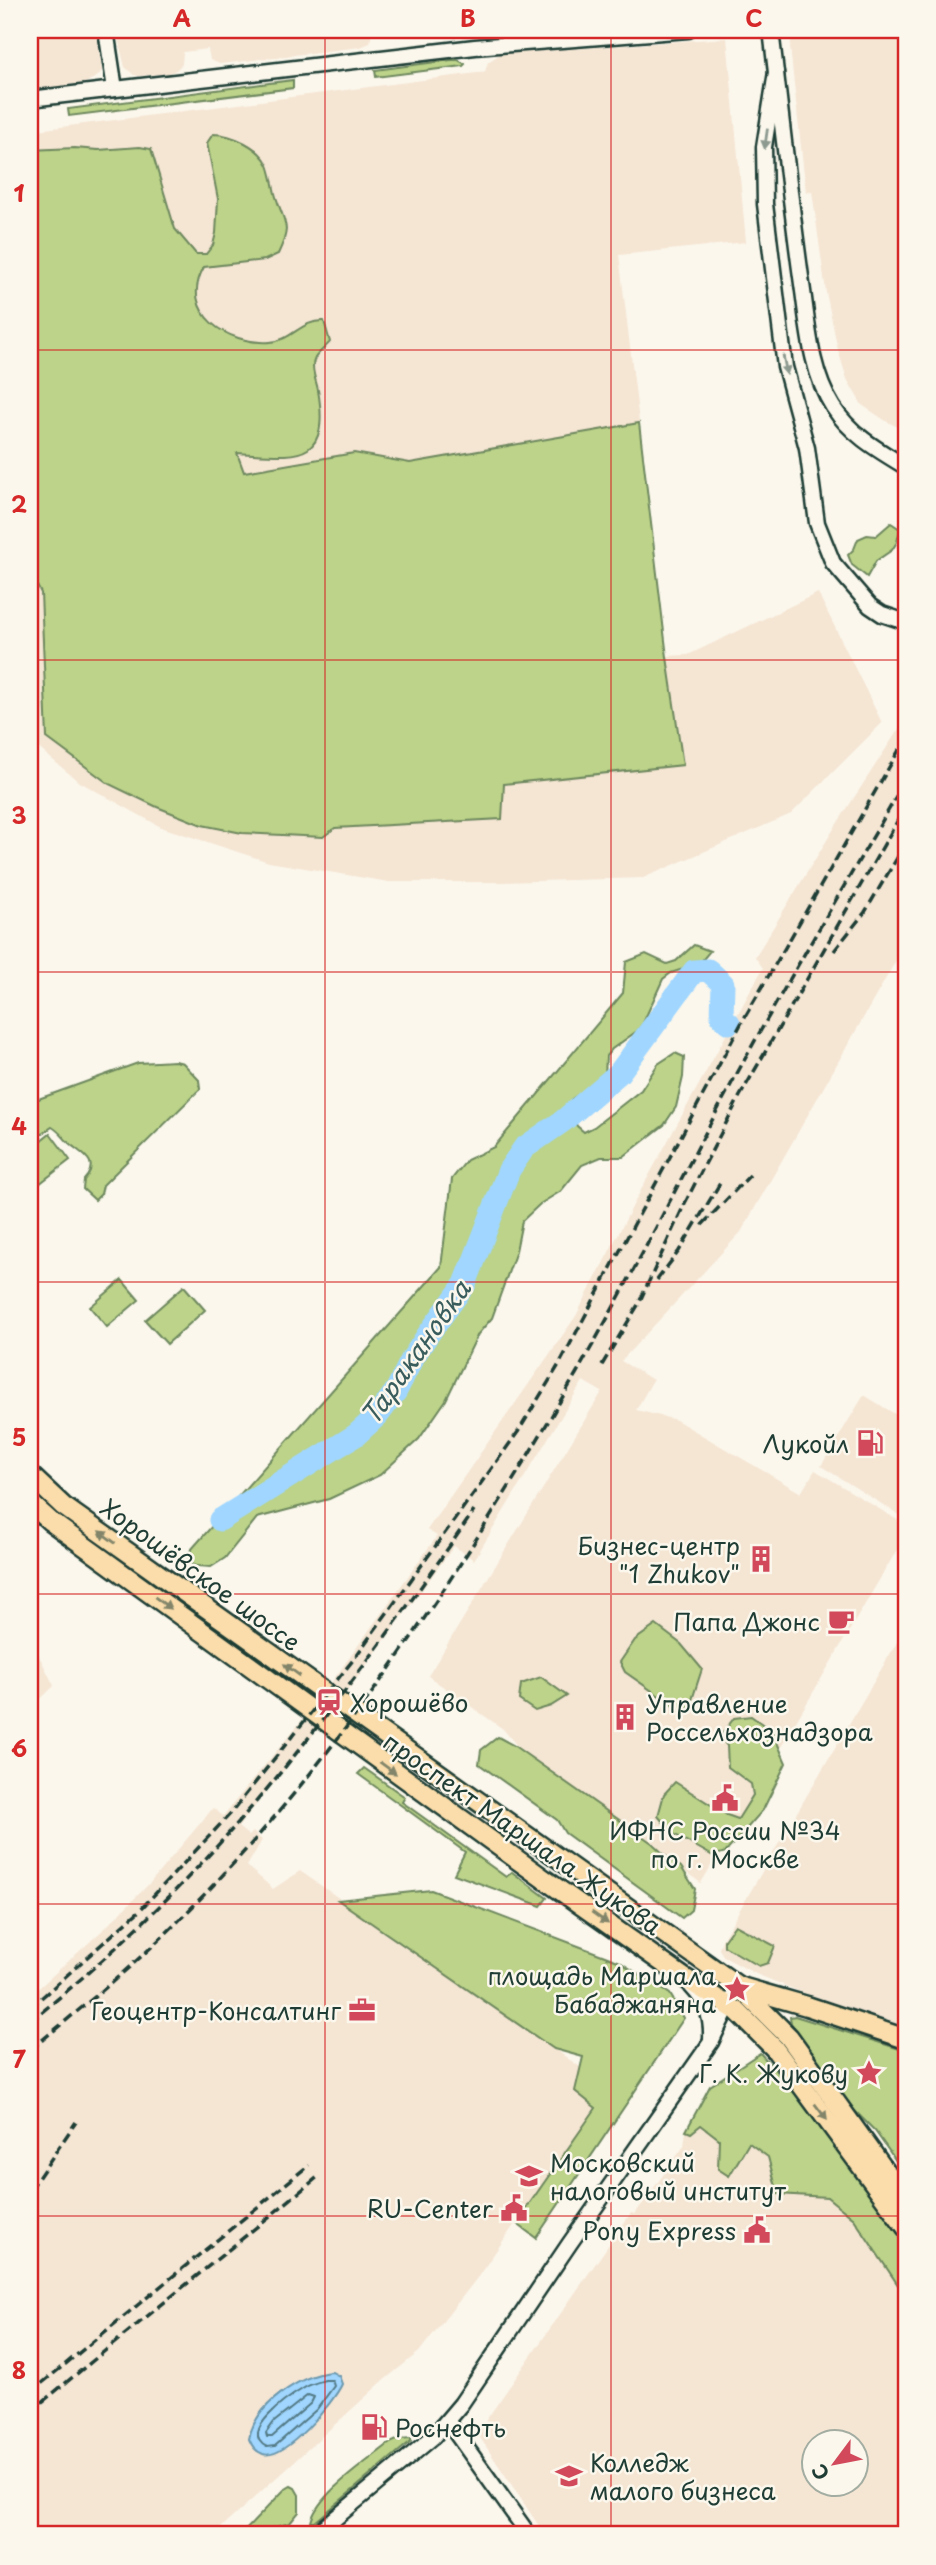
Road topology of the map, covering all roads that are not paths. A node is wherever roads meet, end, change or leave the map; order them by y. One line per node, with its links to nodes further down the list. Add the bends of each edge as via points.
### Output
1 (106, 30): 5 (street)
2 (688, 30): 5 (street, via 475,47)
3 (771, 30): 4 (street)
4 (776, 72): 7 (street, via 817,371 843,421 871,446); 8 (street, one-way to 8, via 764,147 765,204 785,367 807,448 817,523 833,563 873,610)
5 (115, 89): 6 (street)
6 (30, 100)
7 (906, 467)
8 (906, 622)
9 (30, 1475): 11 (main road, Хорошёвское шоссе, one-way to 9, via 64,1506)
10 (30, 1503): 12 (main road, Хорошёвское шоссе, one-way to 12)
11 (347, 1710): 14 (main road, проспект Маршала Жукова)
12 (333, 1728): 13 (main road, проспект Маршала Жукова, one-way to 13)
13 (683, 1977): 15 (main road, проспект Маршала Жукова); 20 (street, via 708,2010)
14 (738, 1986): 15 (street); 16 (main road); 17 (main road, проспект Маршала Жукова)
15 (729, 2005): 17 (main road); 20 (street); 22 (main road, проспект Маршала Жукова, one-way to 22, via 769,2042)
16 (807, 2006): 17 (main road); 18 (main road, via 784,2014); 19 (main road)
17 (760, 2007): 18 (main road, проспект Маршала Жукова)
18 (789, 2037): 21 (main road, проспект Маршала Жукова)
19 (906, 2039)
20 (710, 2042): 23 (street)
21 (906, 2200)
22 (906, 2227)
23 (448, 2421): 24 (street); 25 (street)
24 (315, 2535)
25 (529, 2535)

